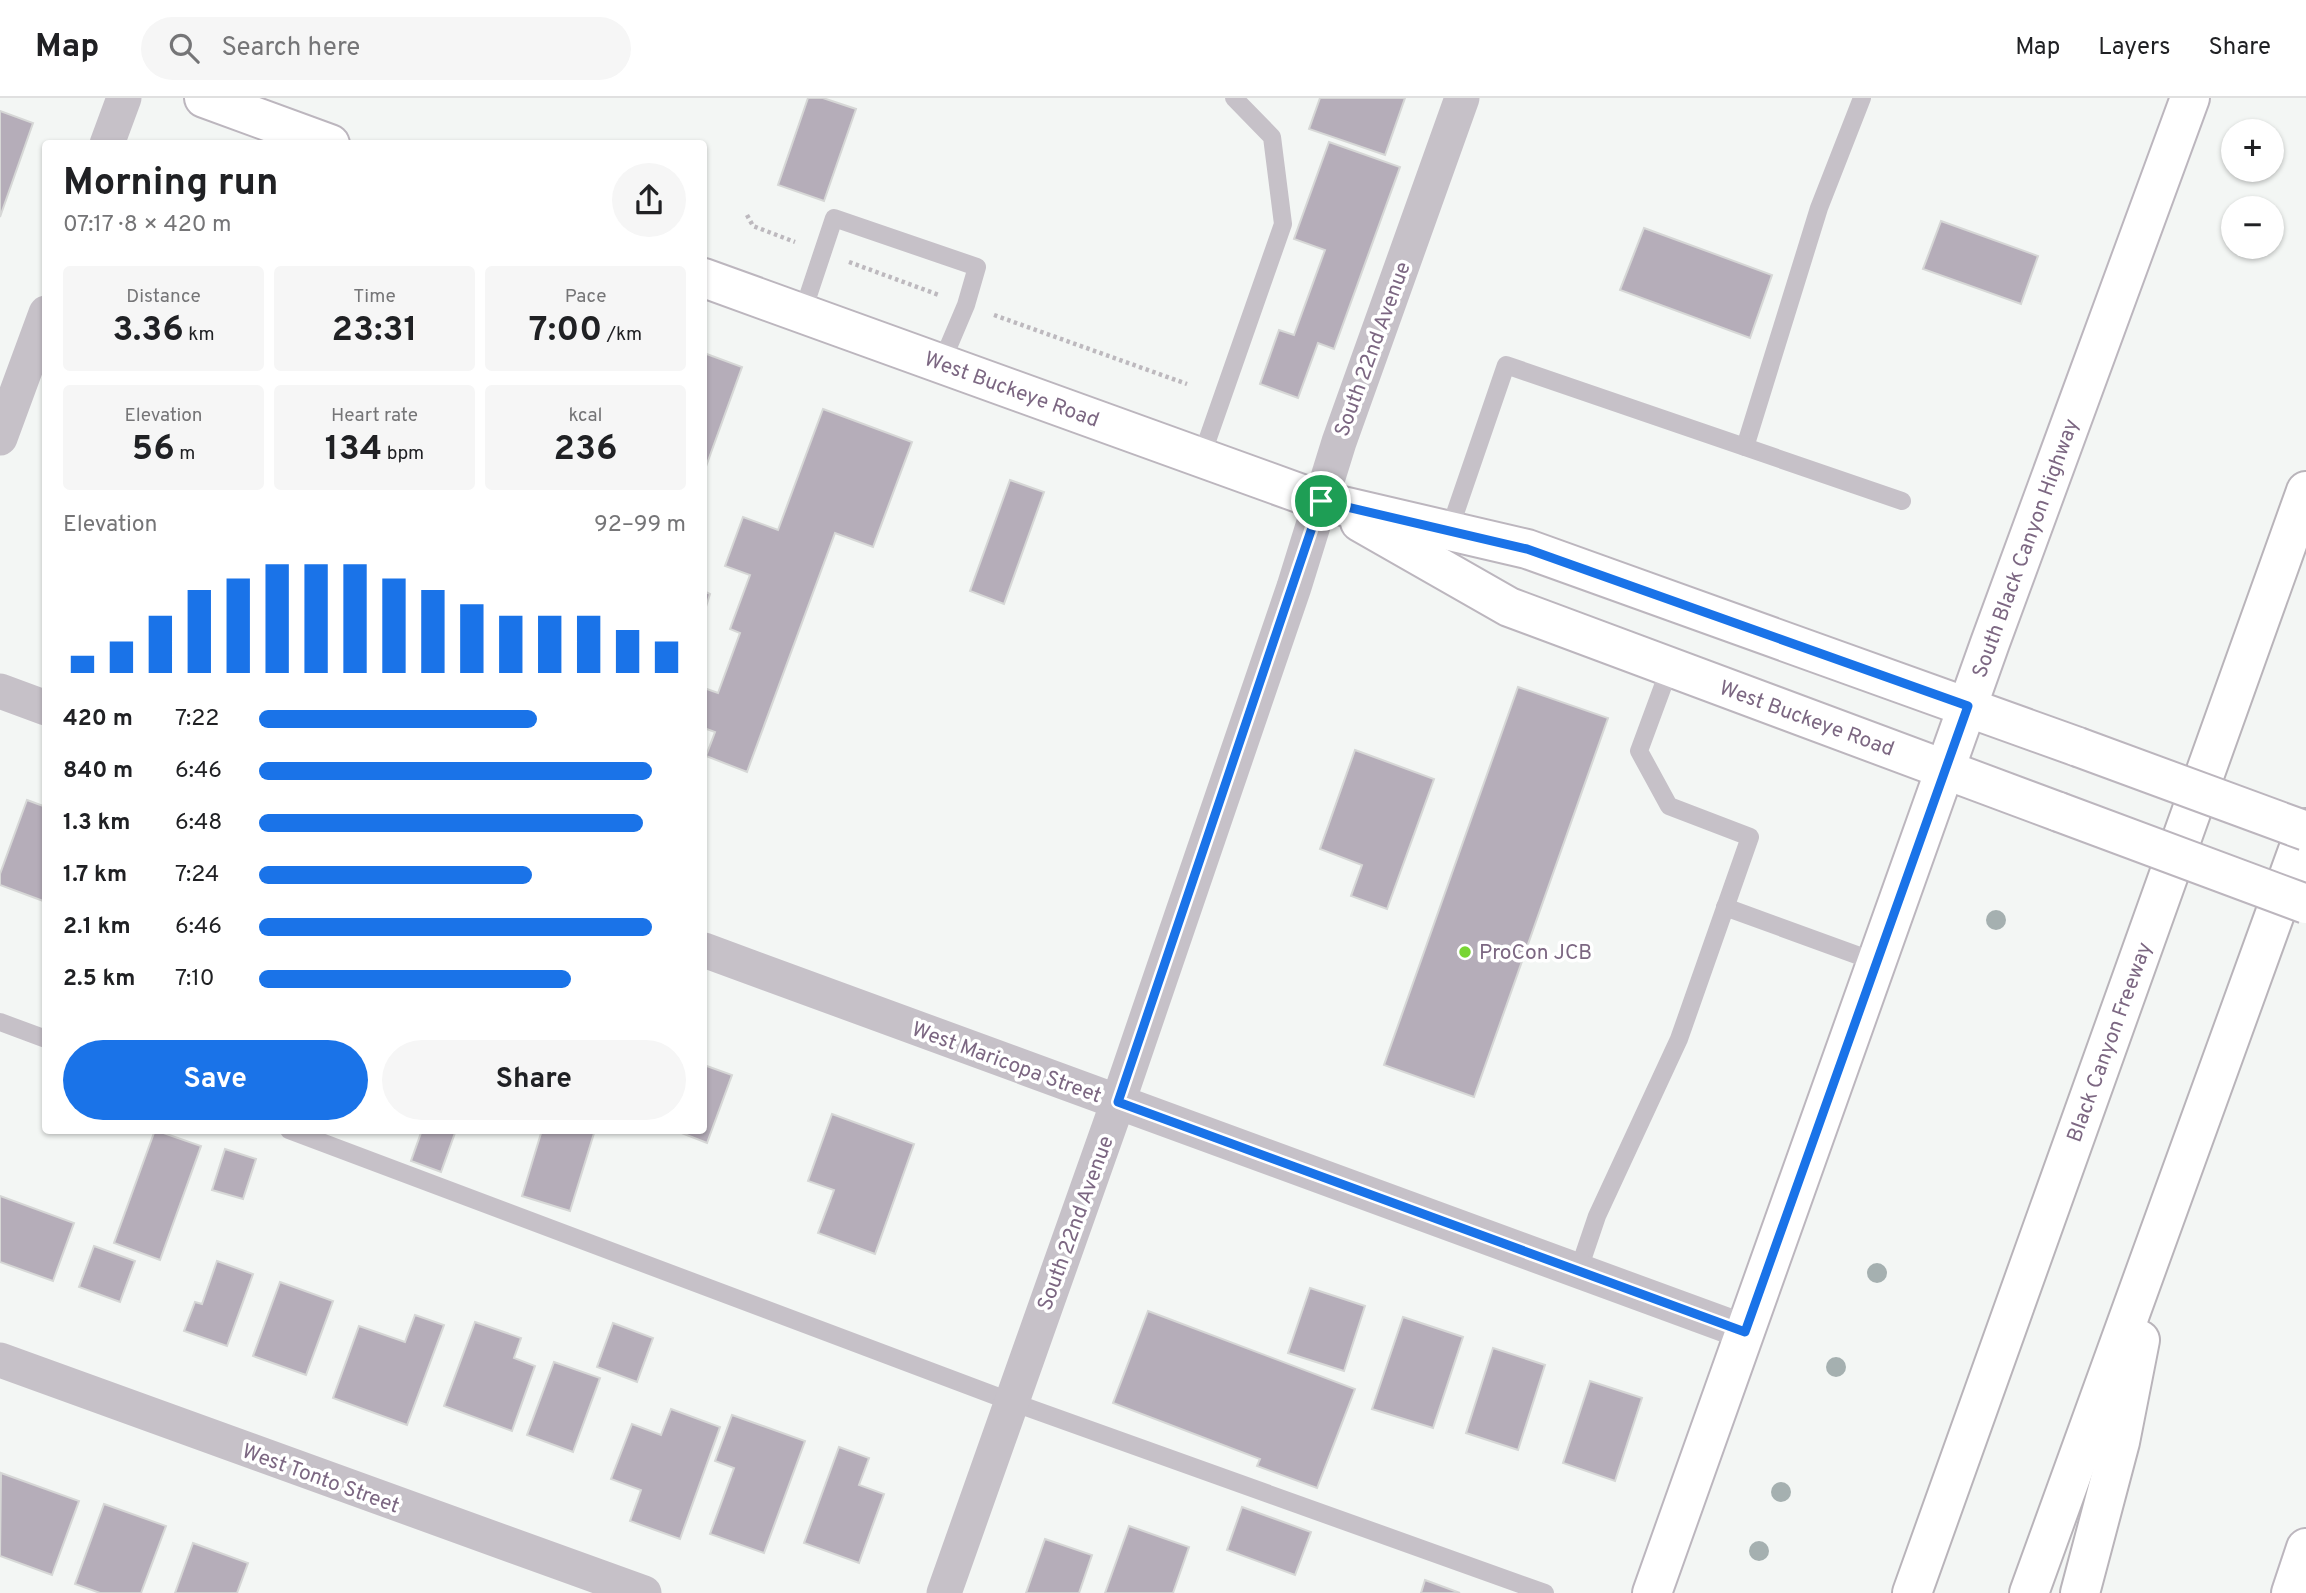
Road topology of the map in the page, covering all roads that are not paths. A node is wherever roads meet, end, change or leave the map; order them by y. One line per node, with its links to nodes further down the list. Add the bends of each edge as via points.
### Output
1 (124, 98): 7 (street)
2 (204, 98): 8 (main road)
3 (1234, 98): 15 (lane, via 1272,137 1283,224)
4 (1462, 98): 17 (street, South 22nd Avenue)
5 (1862, 98): 14 (lane, via 1819,208)
6 (2190, 98): 22 (main road, South Black Canyon Highway)
7 (108, 140)
8 (319, 140)
9 (707, 279): 10 (main road, West Buckeye Road)
10 (802, 314): 12 (main road, West Buckeye Road); 12 (lane, via 835,218 977,267)
11 (42, 324): 13 (street)
12 (941, 363): 15 (main road, West Buckeye Road)
13 (0, 438)
14 (1745, 447): 18 (lane); 19 (lane, via 1506,365)
15 (1201, 458): 17 (main road, West Buckeye Road)
16 (2306, 491): 44 (main road, Black Canyon Freeway)
17 (1321, 501): 19 (main road, West Buckeye Road); 20 (main road, West Buckeye Road, via 1509,607); 32 (street, South 22nd Avenue)
18 (1902, 501)
19 (1448, 530): 22 (main road, West Buckeye Road, via 1527,549)
20 (1670, 667): 24 (main road, West Buckeye Road); 27 (lane, via 1639,751 1669,806 1750,837)
21 (0, 691): 23 (street)
22 (1968, 706): 24 (main road, South Black Canyon Highway); 25 (main road, West Buckeye Road, bridge)
23 (42, 707)
24 (1945, 770): 26 (main road, West Buckeye Road, bridge); 29 (main road, South Black Canyon Highway)
25 (2306, 830): 34 (main road)
26 (2306, 904)
27 (1725, 907): 29 (lane); 35 (lane, via 1679,1039 1597,1216)
28 (707, 951): 32 (street, West Maricopa Street)
29 (1876, 962): 36 (main road, South Black Canyon Highway)
30 (0, 1022): 31 (lane)
31 (42, 1038)
32 (1118, 1102): 35 (street, West Maricopa Street); 38 (street, South 22nd Avenue)
33 (300, 1134): 38 (lane)
34 (2163, 1220): 45 (main road); 46 (main road, via 2120,1442)
35 (1578, 1272): 36 (street, West Maricopa Street)
36 (1745, 1332): 43 (main road, South Black Canyon Highway)
37 (0, 1360): 40 (street, West Tonto Street)
38 (1012, 1402): 41 (street, South 22nd Avenue); 42 (lane)
39 (2306, 1548): 47 (main road)
40 (643, 1593)
41 (944, 1593)
42 (1545, 1593)
43 (1652, 1593)
44 (1912, 1593)
45 (2029, 1593)
46 (2080, 1593)
47 (2291, 1593)

